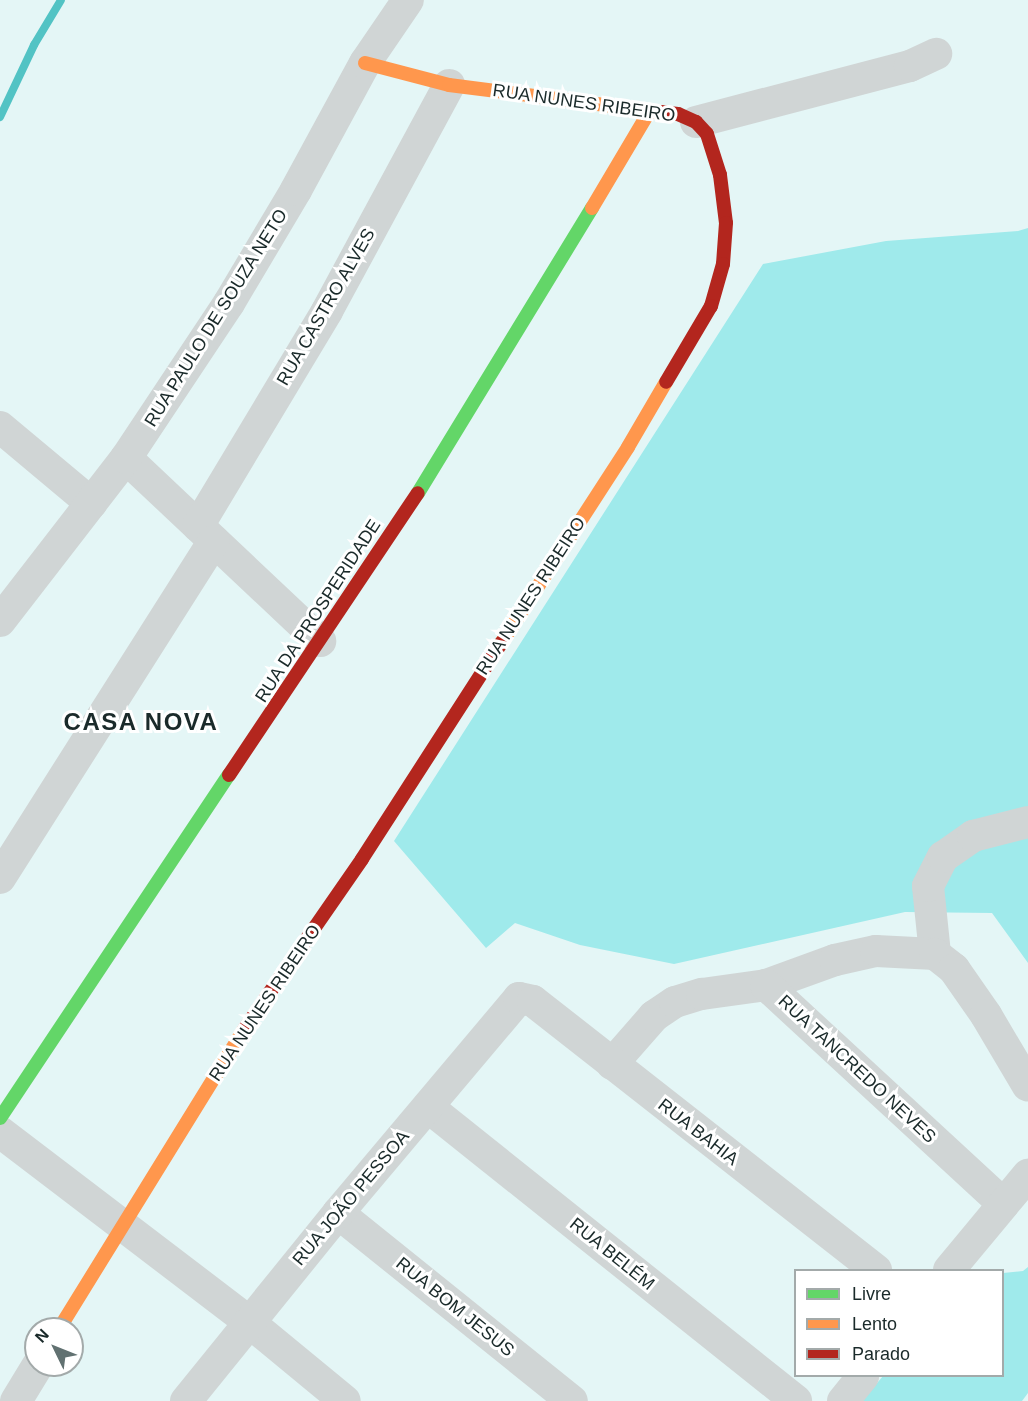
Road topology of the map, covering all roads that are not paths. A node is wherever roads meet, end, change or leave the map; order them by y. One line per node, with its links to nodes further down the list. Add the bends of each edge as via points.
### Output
1 (408, 0): 3 (street, RUA PAULO DE SOUZA NETO)
2 (936, 54): 6 (street, via 910,66)
3 (365, 63): 4 (street, RUA NUNES RIBEIRO); 8 (street, RUA PAULO DE SOUZA NETO, via 229,303)
4 (449, 85): 5 (street, RUA NUNES RIBEIRO); 10 (street, RUA CASTRO ALVES)
5 (649, 112): 6 (street, RUA NUNES RIBEIRO, via 678,114); 12 (street, RUA DA PROSPERIDADE, via 422,486)
6 (696, 122): 26 (street, RUA NUNES RIBEIRO, via 707,134 714,151 726,223 723,264 711,306 628,447 362,859 244,1030)
7 (0, 427): 9 (street)
8 (126, 458): 9 (street, RUA PAULO DE SOUZA NETO); 10 (street)
9 (91, 503): 11 (street, RUA PAULO DE SOUZA NETO)
10 (206, 533): 12 (street); 14 (street, RUA CASTRO ALVES)
11 (0, 621)
12 (320, 641): 21 (street, RUA DA PROSPERIDADE)
13 (1028, 822): 15 (street, via 973,836 943,857 928,886)
14 (0, 878)
15 (935, 954): 16 (street, via 876,951 835,960); 19 (street, via 954,969 986,1014)
16 (766, 985): 18 (street, RUA TANCREDO NEVES, via 675,1002 654,1016); 24 (street, RUA TANCREDO NEVES)
17 (519, 998): 18 (street, RUA BAHIA, via 533,1001); 20 (street, RUA JOÃO PESSOA)
18 (612, 1064): 27 (street, RUA BAHIA)
19 (1028, 1086)
20 (428, 1107): 25 (street, RUA JOÃO PESSOA); 37 (street, RUA BELÉM)
21 (0, 1118)
22 (0, 1132): 26 (street)
23 (1028, 1175): 24 (street)
24 (1003, 1204): 28 (street)
25 (338, 1213): 30 (street, RUA JOÃO PESSOA); 36 (street, RUA BOM JESUS)
26 (122, 1223): 29 (street, RUA NUNES RIBEIRO); 30 (street)
27 (875, 1269)
28 (950, 1269)
29 (66, 1317)
30 (249, 1322): 34 (street, RUA JOÃO PESSOA); 35 (street)
31 (31, 1377): 33 (street)
32 (862, 1377): 38 (street)
33 (16, 1401)
34 (186, 1401)
35 (345, 1401)
36 (572, 1401)
37 (796, 1401)
38 (843, 1401)

